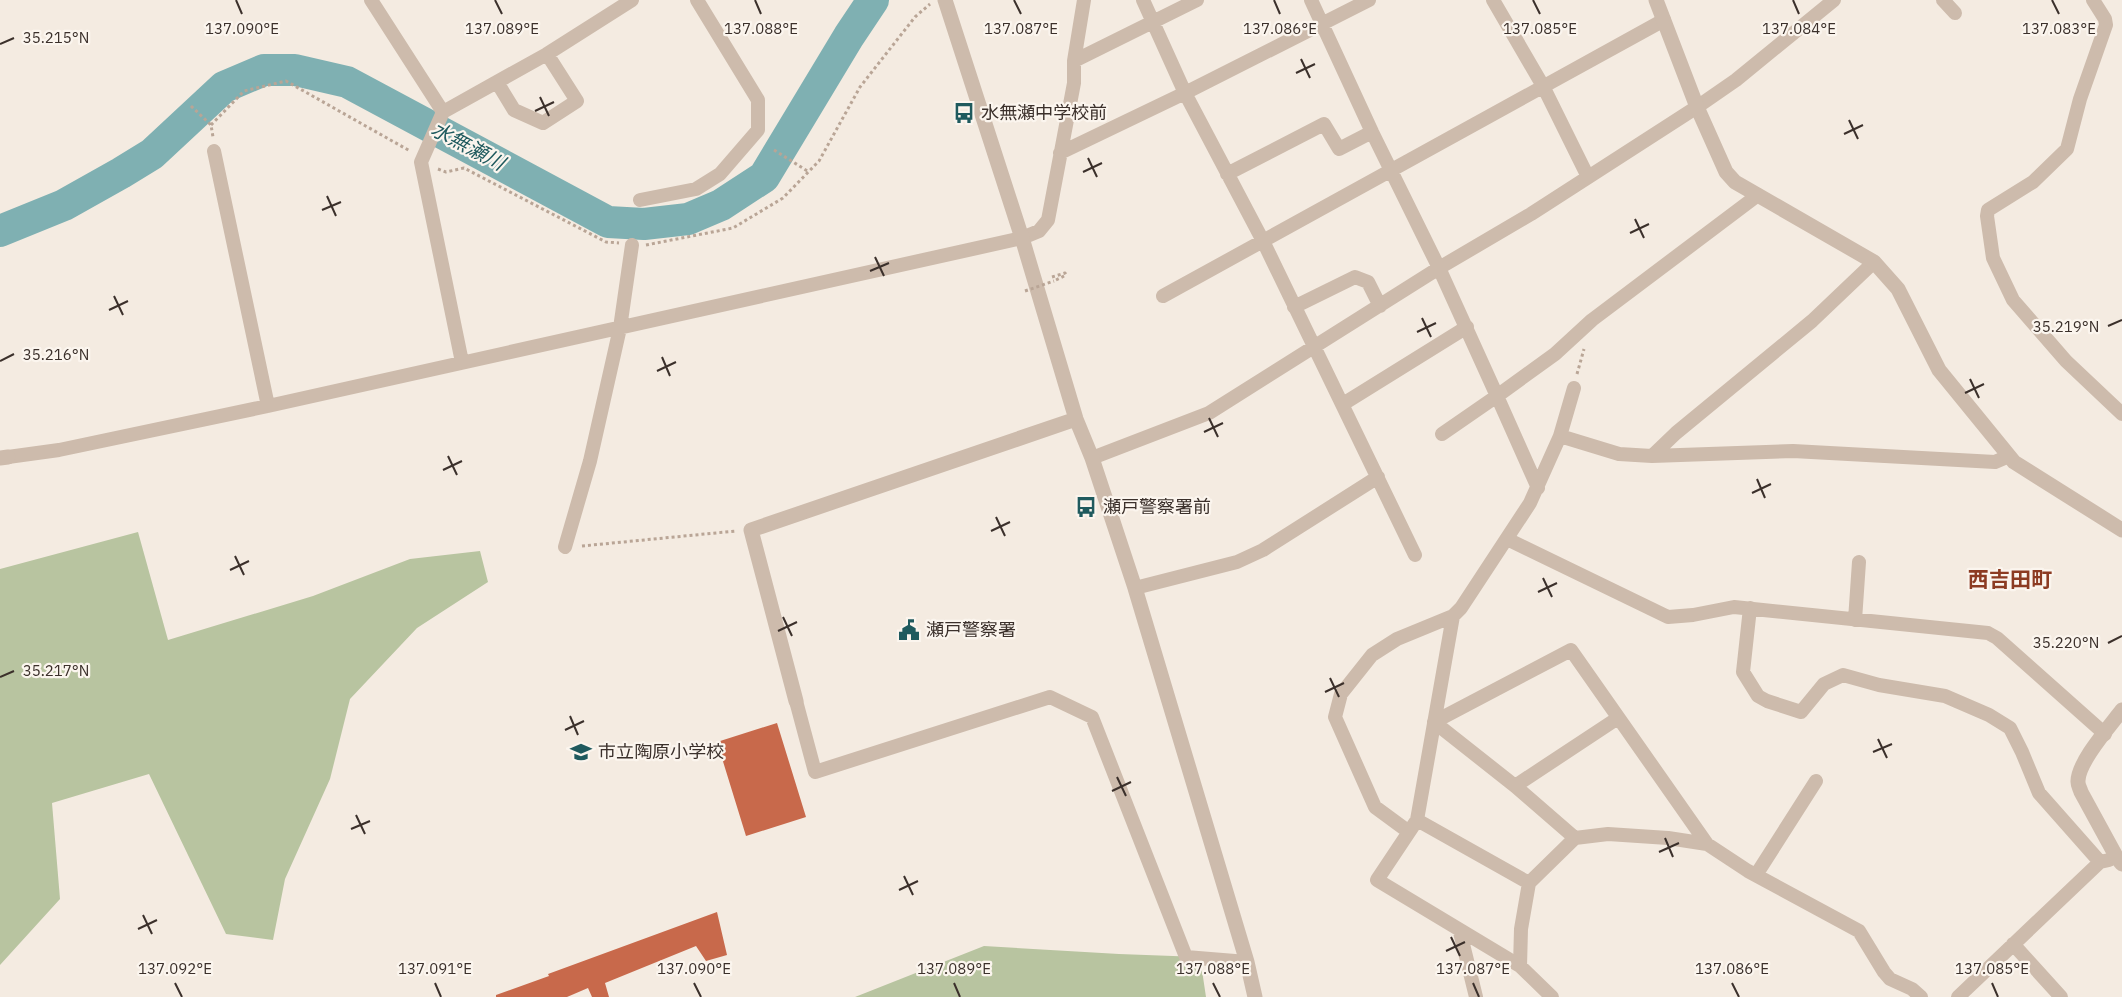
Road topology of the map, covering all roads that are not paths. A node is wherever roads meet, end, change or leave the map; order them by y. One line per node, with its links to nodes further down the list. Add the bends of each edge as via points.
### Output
1 (371, 0): 25 (street)
2 (632, 0): 19 (street)
3 (697, 0): 33 (street, via 758,100 758,130 720,174 696,189)
4 (945, 0): 34 (street)
5 (1084, 0): 20 (street)
6 (1143, 0): 17 (street)
7 (1197, 0): 17 (street)
8 (1311, 0): 18 (street)
9 (1369, 0): 18 (street)
10 (1493, 0): 22 (street)
11 (1656, 0): 16 (street)
12 (1834, 0): 24 (street)
13 (1943, 0): 15 (street)
14 (2093, 0): 50 (street, via 2106,25 2067,149 2032,182 1988,210 1987,216 1994,258 2013,300 2066,361)
15 (1955, 13)
16 (1664, 20): 22 (street); 24 (street)
17 (1153, 21): 20 (street); 23 (street)
18 (1322, 22): 23 (street); 26 (street)
19 (547, 54): 21 (street); 21 (street, via 577,101 543,123 514,110)
20 (1074, 61): 28 (street, via 1074,83)
21 (497, 82): 25 (street)
22 (1543, 86): 29 (street); 31 (street)
23 (1185, 93): 28 (street); 30 (street)
24 (1697, 107): 31 (street); 32 (street, via 1726,172)
25 (442, 116): 45 (street, via 421,162)
26 (1372, 132): 29 (street); 30 (street, via 1339,149 1324,124)
27 (214, 151): 49 (street)
28 (1060, 153): 34 (street, via 1048,220 1039,231)
29 (1391, 170): 35 (street); 38 (street)
30 (1227, 174): 35 (street)
31 (1588, 177): 38 (street)
32 (1758, 195): 37 (street); 47 (street)
33 (640, 200)
34 (1022, 238): 43 (street); 51 (street)
35 (1263, 241): 39 (street); 41 (street)
36 (632, 245): 43 (street)
37 (1874, 262): 54 (street, via 1812,321); 55 (street, via 1898,289 1939,370)
38 (1439, 268): 40 (street); 42 (street)
39 (1163, 296)
40 (1380, 306): 41 (street, via 1368,282 1355,277); 44 (street)
41 (1294, 307): 44 (street)
42 (1467, 327): 47 (street); 48 (street)
43 (620, 328): 45 (street); 62 (street, via 590,461)
44 (1314, 347): 48 (street); 57 (street, via 1209,413)
45 (462, 362): 49 (street)
46 (1574, 388): 53 (street)
47 (1497, 396): 52 (street); 59 (street)
48 (1343, 404): 58 (street)
49 (268, 406): 56 (street, via 59,450)
50 (2122, 414)
51 (1076, 419): 57 (street); 69 (street, via 751,530)
52 (1442, 434)
53 (1560, 436): 54 (street, via 1619,454); 59 (street)
54 (1652, 456): 55 (street, via 1793,451 1995,462)
55 (2008, 456): 60 (street)
56 (4, 457)
57 (1092, 458): 65 (street)
58 (1378, 477): 63 (street); 65 (street, via 1263,550 1237,562)
59 (1538, 488): 61 (street)
60 (2122, 530)
61 (1507, 539): 66 (street, via 1668,617); 67 (street)
62 (565, 547)
63 (1415, 555)
64 (1859, 562): 68 (street)
65 (1135, 588): 85 (street)
66 (1750, 608): 68 (street); 80 (street, via 1743,672 1758,696 1801,712 1824,684 1843,675 1945,696 1989,715 2010,728 2039,793)
67 (1453, 616): 72 (street); 76 (street, via 1397,639 1372,655 1341,694 1335,717 1375,807)
68 (1855, 620): 73 (street, via 1988,633)
69 (796, 701): 85 (street, via 815,772 1050,697 1092,717 1186,957)
70 (2122, 710): 73 (street)
71 (1618, 718): 72 (street, via 1571,650); 75 (street); 78 (street)
72 (1434, 722): 75 (street); 76 (street)
73 (2104, 734): 79 (street, via 2086,759 2078,782)
74 (1816, 781): 81 (street)
75 (1515, 786): 77 (street)
76 (1413, 826): 82 (street); 83 (street, via 1377,880)
77 (1575, 838): 78 (street, via 1608,834); 82 (street)
78 (1707, 844): 81 (street)
79 (2119, 861): 80 (street)
80 (2100, 862): 84 (street)
81 (1756, 875): 90 (street, via 1859,931 1890,979)
82 (1529, 883): 86 (street)
83 (1460, 932): 86 (street); 88 (street)
84 (2013, 944): 91 (street); 92 (street)
85 (1247, 962): 87 (street)
86 (1520, 966): 89 (street)
87 (1256, 997)
88 (1476, 997)
89 (1552, 997)
90 (1921, 997)
91 (1958, 997)
92 (2061, 997)

